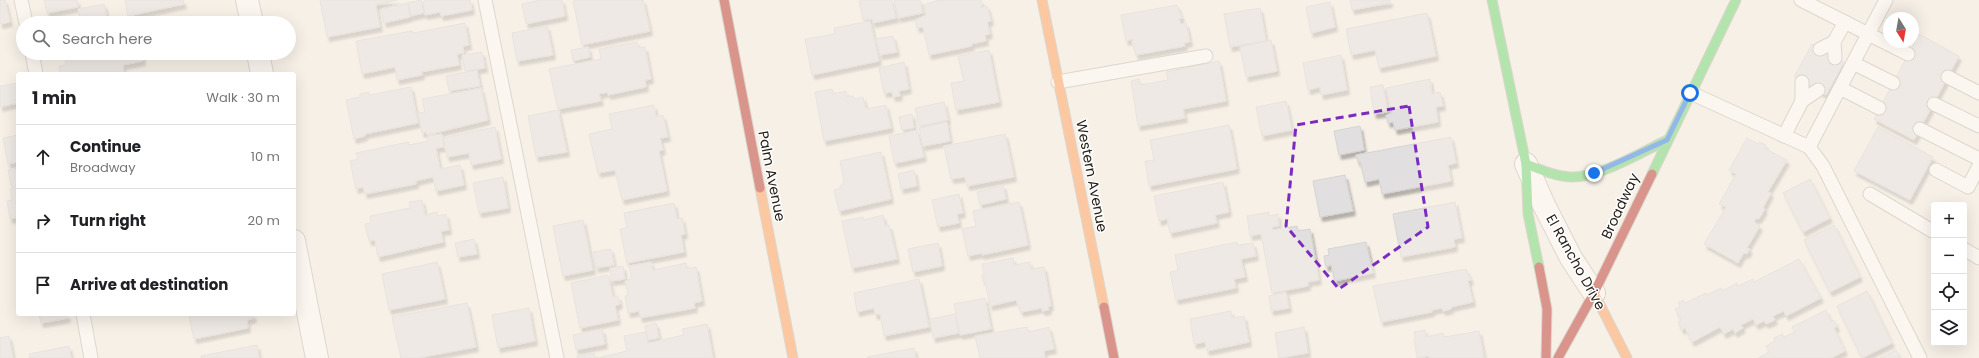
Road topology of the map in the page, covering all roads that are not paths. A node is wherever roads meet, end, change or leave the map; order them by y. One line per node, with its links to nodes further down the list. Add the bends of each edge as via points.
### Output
1 (21, 0): 10 (lane)
2 (247, 0): 11 (street)
3 (485, 0): 53 (lane)
4 (724, 0): 54 (street, Palm Avenue)
5 (1042, 0): 25 (street, Western Avenue)
6 (1492, 0): 41 (street, El Rancho Drive)
7 (1736, 0): 30 (street, Broadway)
8 (1801, 0): 12 (lane)
9 (1886, 0): 13 (lane)
10 (24, 16)
11 (250, 16)
12 (1845, 22): 13 (lane); 14 (lane)
13 (1868, 34): 16 (lane); 21 (lane)
14 (1834, 42): 15 (lane); 18 (lane)
15 (1820, 49)
16 (1908, 54)
17 (1206, 56): 25 (lane)
18 (1835, 58)
19 (33, 60): 22 (lane)
20 (259, 60): 23 (street)
21 (1853, 63): 27 (lane); 28 (lane)
22 (36, 72)
23 (262, 72)
24 (1948, 76): 31 (lane)
25 (1058, 82): 55 (street, Western Avenue)
26 (1802, 82): 32 (lane)
27 (1893, 83)
28 (1840, 88): 34 (lane); 39 (lane)
29 (1818, 90): 32 (lane)
30 (1690, 93): 37 (lane); 38 (street, Broadway)
31 (1979, 93)
32 (1802, 101): 37 (lane)
33 (1934, 104): 35 (lane)
34 (1880, 108)
35 (1979, 126)
36 (1920, 129): 40 (lane)
37 (1784, 136): 39 (lane)
38 (1667, 140): 41 (street, via 1594,173 1575,177 1552,174); 49 (street, Broadway)
39 (1809, 147): 59 (lane, via 1822,166)
40 (1979, 159)
41 (1526, 164): 49 (street, El Rancho Drive, via 1571,258); 56 (street, El Rancho Drive, via 1528,214 1546,309)
42 (1979, 166): 43 (lane, via 1968,187)
43 (1936, 170)
44 (1870, 194): 45 (lane)
45 (1931, 230)
46 (296, 251): 52 (street)
47 (1967, 251): 48 (lane)
48 (1979, 258)
49 (1594, 293): 57 (street, Broadway); 58 (street, El Rancho Drive)
50 (83, 316): 51 (lane)
51 (91, 358)
52 (317, 358)
53 (557, 358)
54 (793, 358)
55 (1114, 358)
56 (1546, 358)
57 (1558, 358)
58 (1627, 358)
59 (1920, 358)

